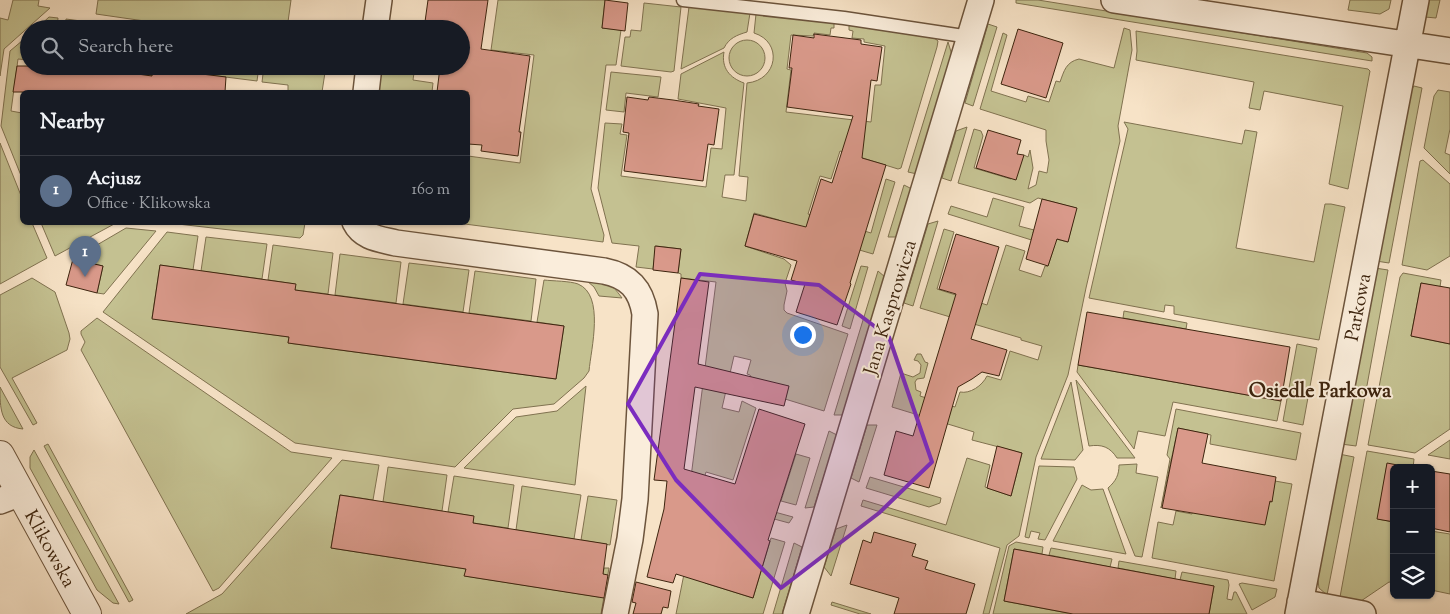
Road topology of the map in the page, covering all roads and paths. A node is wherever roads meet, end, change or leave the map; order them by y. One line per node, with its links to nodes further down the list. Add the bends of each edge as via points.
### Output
1 (379, 0): 6 (street)
2 (684, 0): 7 (lane, via 844,18)
3 (982, 0): 7 (street, Jana Kasprowicza)
4 (1114, 0): 8 (street)
5 (1416, 0): 8 (street, Parkowa)
6 (376, 20)
7 (970, 37): 18 (street, Jana Kasprowicza)
8 (1407, 44): 9 (street); 15 (street, Parkowa)
9 (1450, 51)
10 (369, 75): 11 (street)
11 (366, 90)
12 (357, 225): 17 (street, via 362,233 372,238 604,271 624,276 634,286 643,300 644,345 629,548)
13 (0, 455): 14 (street, Klikowska)
14 (10, 497): 16 (street, Klikowska)
15 (1299, 608): 19 (street)
16 (87, 614)
17 (616, 614)
18 (796, 614)
19 (1363, 614)

